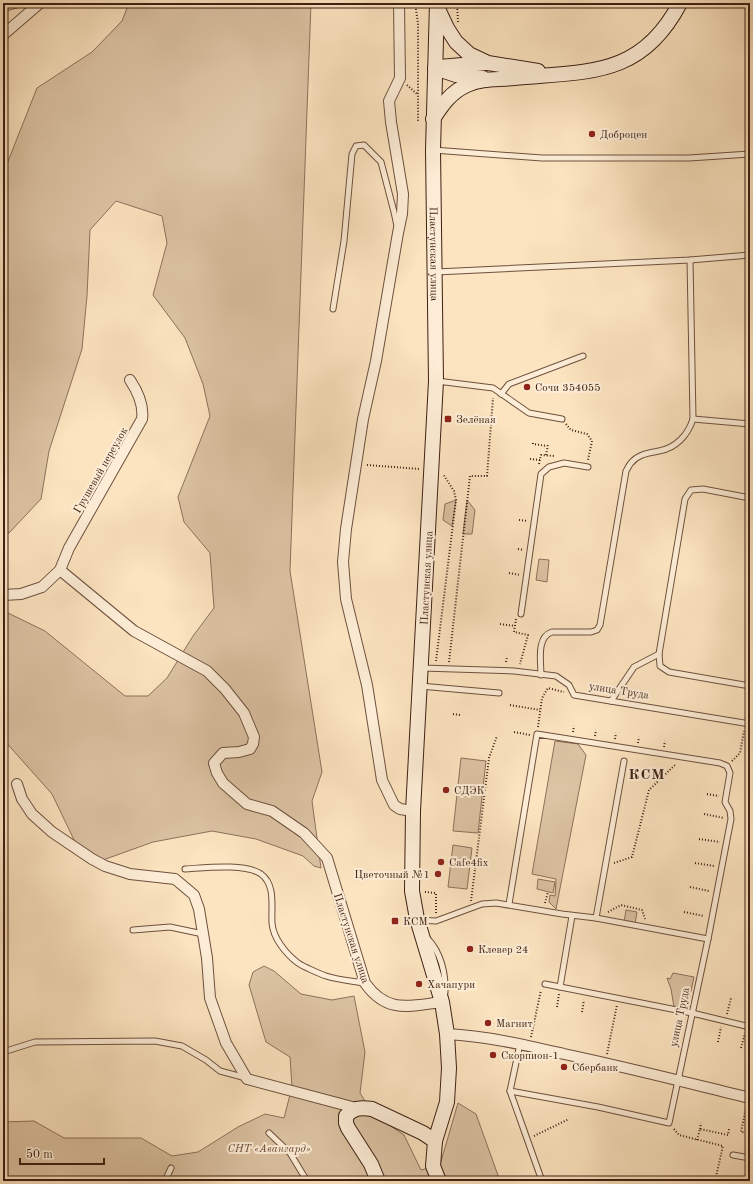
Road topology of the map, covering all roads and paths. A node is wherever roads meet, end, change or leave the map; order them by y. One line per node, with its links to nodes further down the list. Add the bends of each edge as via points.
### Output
1 (40, 3): 8 (street)
2 (399, 3): 12 (street)
3 (415, 3): 14 (path, via 418,23)
4 (457, 3): 7 (path)
5 (680, 3): 11 (main road, via 659,36 642,51 622,62 597,70)
6 (437, 5): 9 (main road, via 456,42 469,54); 10 (main road, Пластунская улица)
7 (460, 26)
8 (3, 35)
9 (488, 63): 10 (main road); 11 (main road)
10 (435, 68): 13 (main road, via 456,75); 15 (main road, Пластунская улица)
11 (556, 74): 13 (main road)
12 (400, 78): 14 (path); 19 (street, via 389,101 403,194)
13 (487, 79): 15 (main road, via 467,85 456,92 445,101)
14 (418, 95): 16 (path)
15 (433, 119): 17 (main road, Пластунская улица)
16 (418, 121)
17 (432, 150): 18 (lane, via 542,158 638,159); 22 (main road, Пластунская улица)
18 (750, 154)
19 (398, 233): 23 (lane, via 381,162 364,144 356,146 352,154 344,241); 75 (street, via 376,361 363,419 343,562 346,599 367,685 382,780 394,805 400,809)
20 (750, 255): 21 (lane)
21 (690, 260): 22 (lane); 30 (lane)
22 (435, 272): 26 (main road, Пластунская улица)
23 (333, 309)
24 (583, 356): 28 (lane, via 509,384)
25 (130, 380): 44 (street, Грушевый переулок, via 140,400 142,419 69,548)
26 (436, 381): 27 (lane); 52 (main road, Пластунская улица)
27 (493, 388): 28 (lane); 54 (path, via 487,476 470,476)
28 (501, 394): 29 (lane, via 529,413)
29 (562, 419): 32 (path, via 571,430 588,434)
30 (693, 419): 31 (lane); 55 (lane, via 690,428 672,447 645,454 631,462 626,471 600,625 597,630 591,632 547,634 541,644)
31 (750, 424)
32 (592, 441)
33 (533, 443): 34 (path, via 547,446)
34 (546, 455)
35 (530, 459): 36 (path)
36 (540, 460)
37 (377, 466): 39 (path)
38 (588, 467): 48 (lane, via 564,463 548,467 541,474)
39 (421, 469)
40 (440, 471): 53 (path, via 454,491 456,500)
41 (750, 498): 51 (lane, via 703,489 691,490 685,499)
42 (519, 520): 43 (path)
43 (531, 522)
44 (60, 570): 47 (street, Грушевый переулок, via 42,587 21,594); 99 (street, Пластунская улица, via 134,631 207,671 244,713 252,730 253,744 250,749 223,753 214,763 217,773 247,804 272,812 304,833 327,858)
45 (509, 573): 46 (path)
46 (523, 575)
47 (3, 595)
48 (521, 614)
49 (500, 624): 50 (path)
50 (515, 626)
51 (659, 654): 57 (lane, via 660,666 669,672); 60 (lane, via 634,667)
52 (421, 668): 53 (lane, улица Труда); 56 (main road, Пластунская улица)
53 (435, 669): 54 (lane, улица Труда)
54 (448, 670): 55 (lane, улица Труда, via 514,671)
55 (541, 675): 59 (lane, улица Труда, via 556,676 564,680)
56 (419, 686): 58 (lane); 75 (main road, Пластунская улица)
57 (750, 686)
58 (499, 693)
59 (574, 695): 60 (lane, улица Труда); 62 (path, via 548,688 542,698)
60 (611, 701): 65 (lane, улица Труда)
61 (510, 705): 62 (path)
62 (540, 710): 67 (path)
63 (453, 714): 64 (path)
64 (460, 716)
65 (748, 724): 71 (path, via 740,752)
66 (514, 732): 67 (path)
67 (537, 734): 69 (lane); 87 (lane)
68 (497, 736): 88 (path, via 489,758)
69 (683, 757): 71 (lane); 81 (path, via 649,790 632,857)
70 (624, 761): 81 (lane)
71 (728, 766): 74 (lane, via 730,773)
72 (17, 784): 97 (street, via 22,799 32,814 52,832 92,859 130,874 175,879 194,895)
73 (707, 794): 74 (path)
74 (726, 797): 77 (lane, via 725,802)
75 (413, 811): 93 (main road, Пластунская улица, via 412,891)
76 (704, 814): 77 (path)
77 (731, 818): 79 (lane, улица Труда)
78 (700, 838): 79 (path)
79 (727, 843): 82 (lane, улица Труда)
80 (694, 863): 82 (path)
81 (606, 866): 92 (lane)
82 (721, 868): 86 (lane, улица Труда)
83 (185, 869): 99 (lane, via 234,867 260,873 265,877 272,892 272,925 276,939 287,953 299,964 327,976)
84 (690, 887): 86 (path)
85 (422, 891): 94 (path, via 436,893)
86 (716, 893): 91 (lane, улица Труда)
87 (509, 904): 88 (lane, via 482,904); 90 (lane)
88 (470, 908): 94 (lane)
89 (684, 912): 91 (path)
90 (572, 916): 92 (lane); 101 (lane)
91 (712, 917): 98 (lane, улица Труда)
92 (596, 918): 95 (lane); 95 (path, via 621,905 642,910)
93 (417, 919): 94 (lane); 105 (main road, Пластунская улица)
94 (436, 921)
95 (649, 927): 98 (lane)
96 (133, 930): 97 (lane, via 170,927)
97 (203, 934): 118 (street, via 210,998 226,1043)
98 (708, 939): 108 (lane, улица Труда)
99 (365, 983): 105 (street, Пластунская улица, via 373,994 392,1004 403,1006)
100 (545, 984): 101 (lane); 112 (path, via 540,992)
101 (560, 987): 102 (lane); 106 (path)
102 (586, 992): 103 (lane); 107 (path)
103 (618, 998): 108 (lane); 117 (path)
104 (731, 998): 109 (path)
105 (442, 1002): 111 (main road, Пластунская улица)
106 (557, 1007)
107 (582, 1012)
108 (692, 1013): 109 (lane); 119 (lane, улица Труда)
109 (724, 1021): 110 (lane); 113 (path)
110 (748, 1026): 115 (path)
111 (447, 1034): 114 (street, via 472,1035); 132 (main road, Пластунская улица, via 447,1102)
112 (530, 1040)
113 (718, 1042)
114 (520, 1044): 119 (street); 120 (lane)
115 (741, 1048)
116 (3, 1052): 118 (lane, via 35,1042 155,1041 182,1046 220,1071)
117 (607, 1052)
118 (248, 1079): 122 (street)
119 (679, 1080): 121 (street); 124 (lane, улица Труда)
120 (510, 1091): 124 (lane); 140 (lane)
121 (749, 1100): 130 (path, via 741,1132)
122 (356, 1108): 132 (main road, via 372,1109); 138 (main road, via 346,1116 346,1122)
123 (568, 1119): 129 (path)
124 (669, 1123): 131 (path, via 679,1135)
125 (701, 1123): 126 (path)
126 (700, 1129): 127 (path, via 728,1135); 131 (path)
127 (729, 1129)
128 (268, 1133): 137 (lane, via 290,1153)
129 (534, 1136)
130 (750, 1136)
131 (697, 1140): 141 (path, via 723,1146)
132 (435, 1141): 139 (main road, Пластунская улица, via 433,1166)
133 (733, 1155): 134 (lane)
134 (750, 1158)
135 (171, 1168): 136 (lane)
136 (165, 1181)
137 (307, 1181)
138 (378, 1181)
139 (439, 1181)
140 (542, 1181)
141 (715, 1181)

